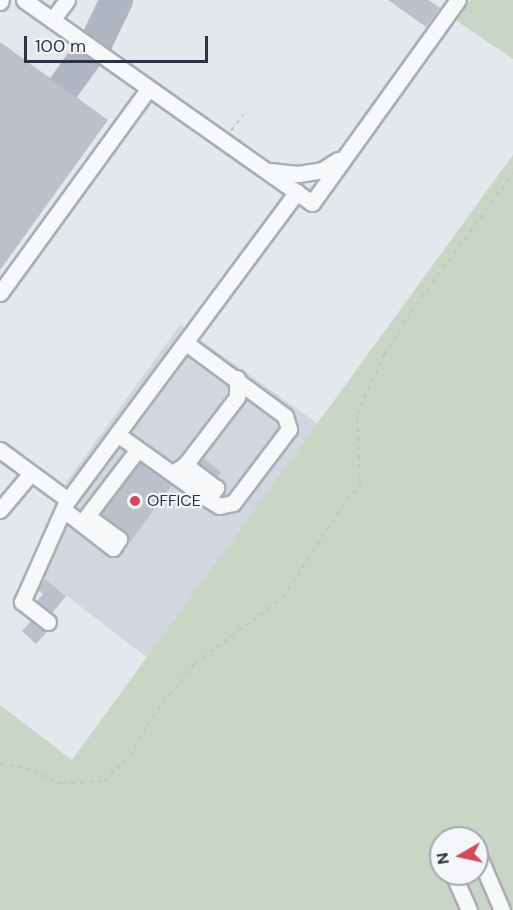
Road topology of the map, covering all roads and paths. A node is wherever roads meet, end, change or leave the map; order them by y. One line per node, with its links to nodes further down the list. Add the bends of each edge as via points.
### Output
1 (24, 0): 4 (lane)
2 (66, 0): 4 (lane)
3 (458, 0): 8 (lane)
4 (52, 20): 5 (lane)
5 (148, 89): 9 (lane); 12 (lane)
6 (244, 114): 7 (path, via 231,130)
7 (240, 137)
8 (343, 156): 9 (lane, via 322,170 298,174); 11 (lane, via 312,203)
9 (267, 171): 11 (lane)
10 (513, 173): 28 (path, via 384,355 357,415 360,486 283,598 195,663 152,717 130,756 104,781 62,784 26,768)
11 (297, 192): 13 (lane)
12 (0, 293)
13 (186, 343): 14 (lane); 15 (lane)
14 (237, 378): 18 (lane, via 237,398); 23 (lane, via 285,416 289,429 232,503 219,506)
15 (117, 434): 16 (lane); 21 (lane)
16 (138, 448): 19 (lane); 22 (lane)
17 (0, 450): 20 (lane)
18 (185, 465): 19 (lane); 23 (lane, via 216,488)
19 (166, 469): 23 (lane)
20 (31, 473): 24 (lane); 25 (lane)
21 (84, 478): 22 (lane); 24 (lane)
22 (104, 494): 26 (lane)
23 (208, 499)
24 (66, 505): 26 (lane); 26 (lane, via 113,548 119,539); 27 (lane, via 22,602)
25 (0, 510)
26 (87, 516)
27 (48, 622)
28 (0, 764)
29 (489, 880): 32 (lane)
30 (458, 886): 31 (lane)
31 (469, 910)
32 (502, 910)

